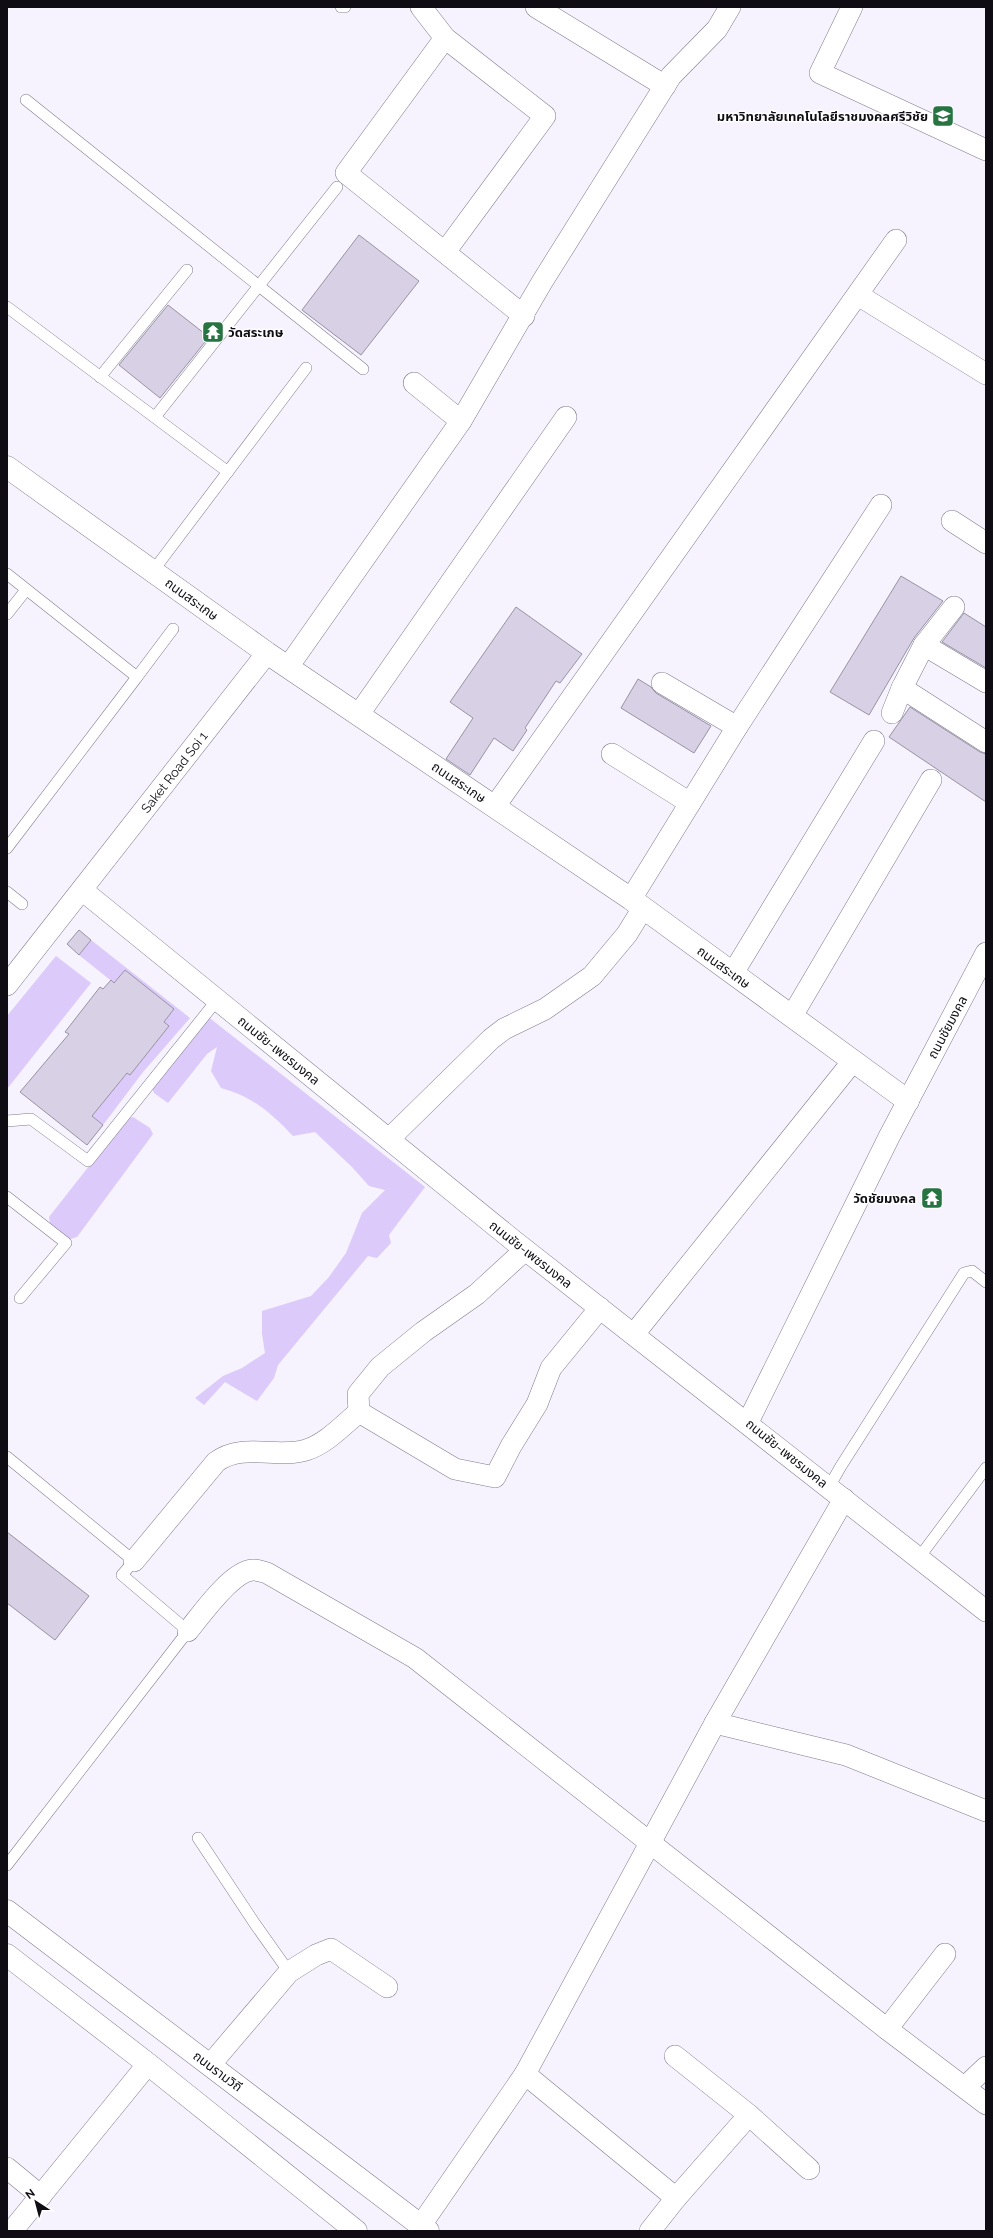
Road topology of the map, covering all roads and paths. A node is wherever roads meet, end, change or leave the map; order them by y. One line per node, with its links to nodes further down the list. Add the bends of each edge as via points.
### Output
1 (341, 7): 2 (lane)
2 (345, 7)
3 (421, 7): 7 (street)
4 (536, 7): 8 (street)
5 (730, 7): 8 (street, via 717,29 671,76)
6 (852, 7): 10 (street, via 820,73)
7 (445, 38): 13 (street, via 346,173); 13 (street, via 545,116)
8 (665, 86): 18 (street, via 542,282)
9 (26, 100): 15 (lane)
10 (986, 150)
11 (337, 187): 15 (lane)
12 (896, 240): 16 (street)
13 (444, 252): 18 (street)
14 (187, 270): 22 (lane)
15 (258, 285): 20 (lane); 24 (lane)
16 (858, 296): 21 (street); 53 (street)
17 (7, 307): 22 (lane)
18 (524, 316): 26 (street)
19 (306, 368): 28 (lane)
20 (363, 369)
21 (986, 374)
22 (100, 377): 24 (lane)
23 (414, 383): 26 (street)
24 (155, 417): 28 (lane)
25 (566, 417): 46 (street)
26 (461, 421): 40 (street)
27 (7, 467): 32 (street, ถนนสระเกษ)
28 (228, 472): 32 (lane)
29 (881, 505): 47 (street)
30 (952, 521): 31 (street)
31 (986, 543)
32 (153, 571): 39 (street, ถนนสระเกษ)
33 (7, 574): 34 (lane)
34 (26, 590): 36 (lane); 41 (lane)
35 (954, 607): 38 (street)
36 (7, 614)
37 (173, 629): 41 (lane)
38 (924, 645): 42 (street); 44 (street)
39 (267, 653): 40 (street, ถนนสระเกษ); 55 (street, Saket Road Soi 1)
40 (288, 667): 46 (street, ถนนสระเกษ)
41 (137, 677): 54 (lane)
42 (986, 682)
43 (662, 683): 47 (street)
44 (902, 688): 45 (street); 49 (street)
45 (892, 713)
46 (358, 714): 53 (street, ถนนสระเกษ)
47 (737, 727): 52 (street)
48 (874, 741): 60 (street)
49 (986, 742)
50 (612, 754): 52 (street)
51 (931, 780): 63 (street)
52 (690, 803): 58 (street)
53 (495, 806): 58 (street, ถนนสระเกษ)
54 (7, 848)
55 (82, 890): 61 (street, Saket Road Soi 1); 62 (street, ถนนชัย-เพชรมงคล)
56 (7, 892): 57 (lane)
57 (22, 904)
58 (637, 904): 60 (street, ถนนสระเกษ); 67 (street, via 623,940 592,976 545,1009 504,1029 491,1039)
59 (986, 953): 65 (street, ถนนชัยมงคล)
60 (733, 974): 63 (street, ถนนสระเกษ)
61 (7, 985)
62 (217, 1000): 66 (lane, via 88,1161 31,1119); 67 (street, ถนนชัย-เพชรมงคล)
63 (792, 1016): 64 (street, ถนนสระเกษ)
64 (853, 1061): 65 (street, ถนนสระเกษ); 73 (street)
65 (908, 1101): 75 (street, ถนนชัยมงคล)
66 (7, 1121)
67 (389, 1139): 69 (street, ถนนชัย-เพชรมงคล)
68 (7, 1197): 71 (lane, via 66,1243)
69 (525, 1250): 72 (street, ถนนชัย-เพชรมงคล); 74 (street, via 477,1294 423,1332 380,1367 358,1394)
70 (986, 1282): 78 (lane, via 972,1271 964,1273 841,1466)
71 (20, 1298)
72 (600, 1308): 73 (street, ถนนชัย-เพชรมงคล); 74 (street, via 551,1368 537,1404 495,1477 455,1468)
73 (634, 1334): 75 (street, ถนนชัย-เพชรมงคล)
74 (359, 1412): 80 (street, via 324,1441 306,1450 236,1452 225,1455 216,1462)
75 (748, 1422): 78 (street, ถนนชัย-เพชรมงคล)
76 (7, 1457): 80 (lane)
77 (986, 1468): 79 (lane)
78 (836, 1493): 79 (street, ถนนชัย-เพชรมงคล); 83 (street)
79 (918, 1558): 81 (street, ถนนชัย-เพชรมงคล)
80 (134, 1561): 82 (lane, via 122,1575)
81 (986, 1611)
82 (188, 1631): 86 (street, via 239,1575 251,1570 267,1573 415,1658); 87 (lane)
83 (715, 1723): 84 (street, via 846,1755); 86 (street)
84 (986, 1811)
85 (198, 1838): 91 (lane)
86 (649, 1843): 93 (street); 98 (street)
87 (7, 1865)
88 (7, 1911): 96 (street, ถนนรามวิถี)
89 (7, 1954): 95 (street)
90 (945, 1954): 93 (street)
91 (289, 1972): 92 (street, via 331,1949); 96 (street)
92 (387, 1987)
93 (887, 2029): 99 (street)
94 (675, 2056): 101 (street)
95 (148, 2064): 104 (street); 108 (street)
96 (210, 2065): 106 (street, ถนนรามวิถี)
97 (986, 2067): 99 (street)
98 (525, 2074): 105 (street); 106 (street)
99 (965, 2087): 100 (street)
100 (986, 2104)
101 (749, 2115): 103 (street); 105 (street)
102 (7, 2168): 104 (street)
103 (809, 2169)
104 (41, 2196): 107 (street)
105 (676, 2198): 109 (street)
106 (425, 2228)
107 (12, 2231)
108 (356, 2231)
109 (650, 2231)

